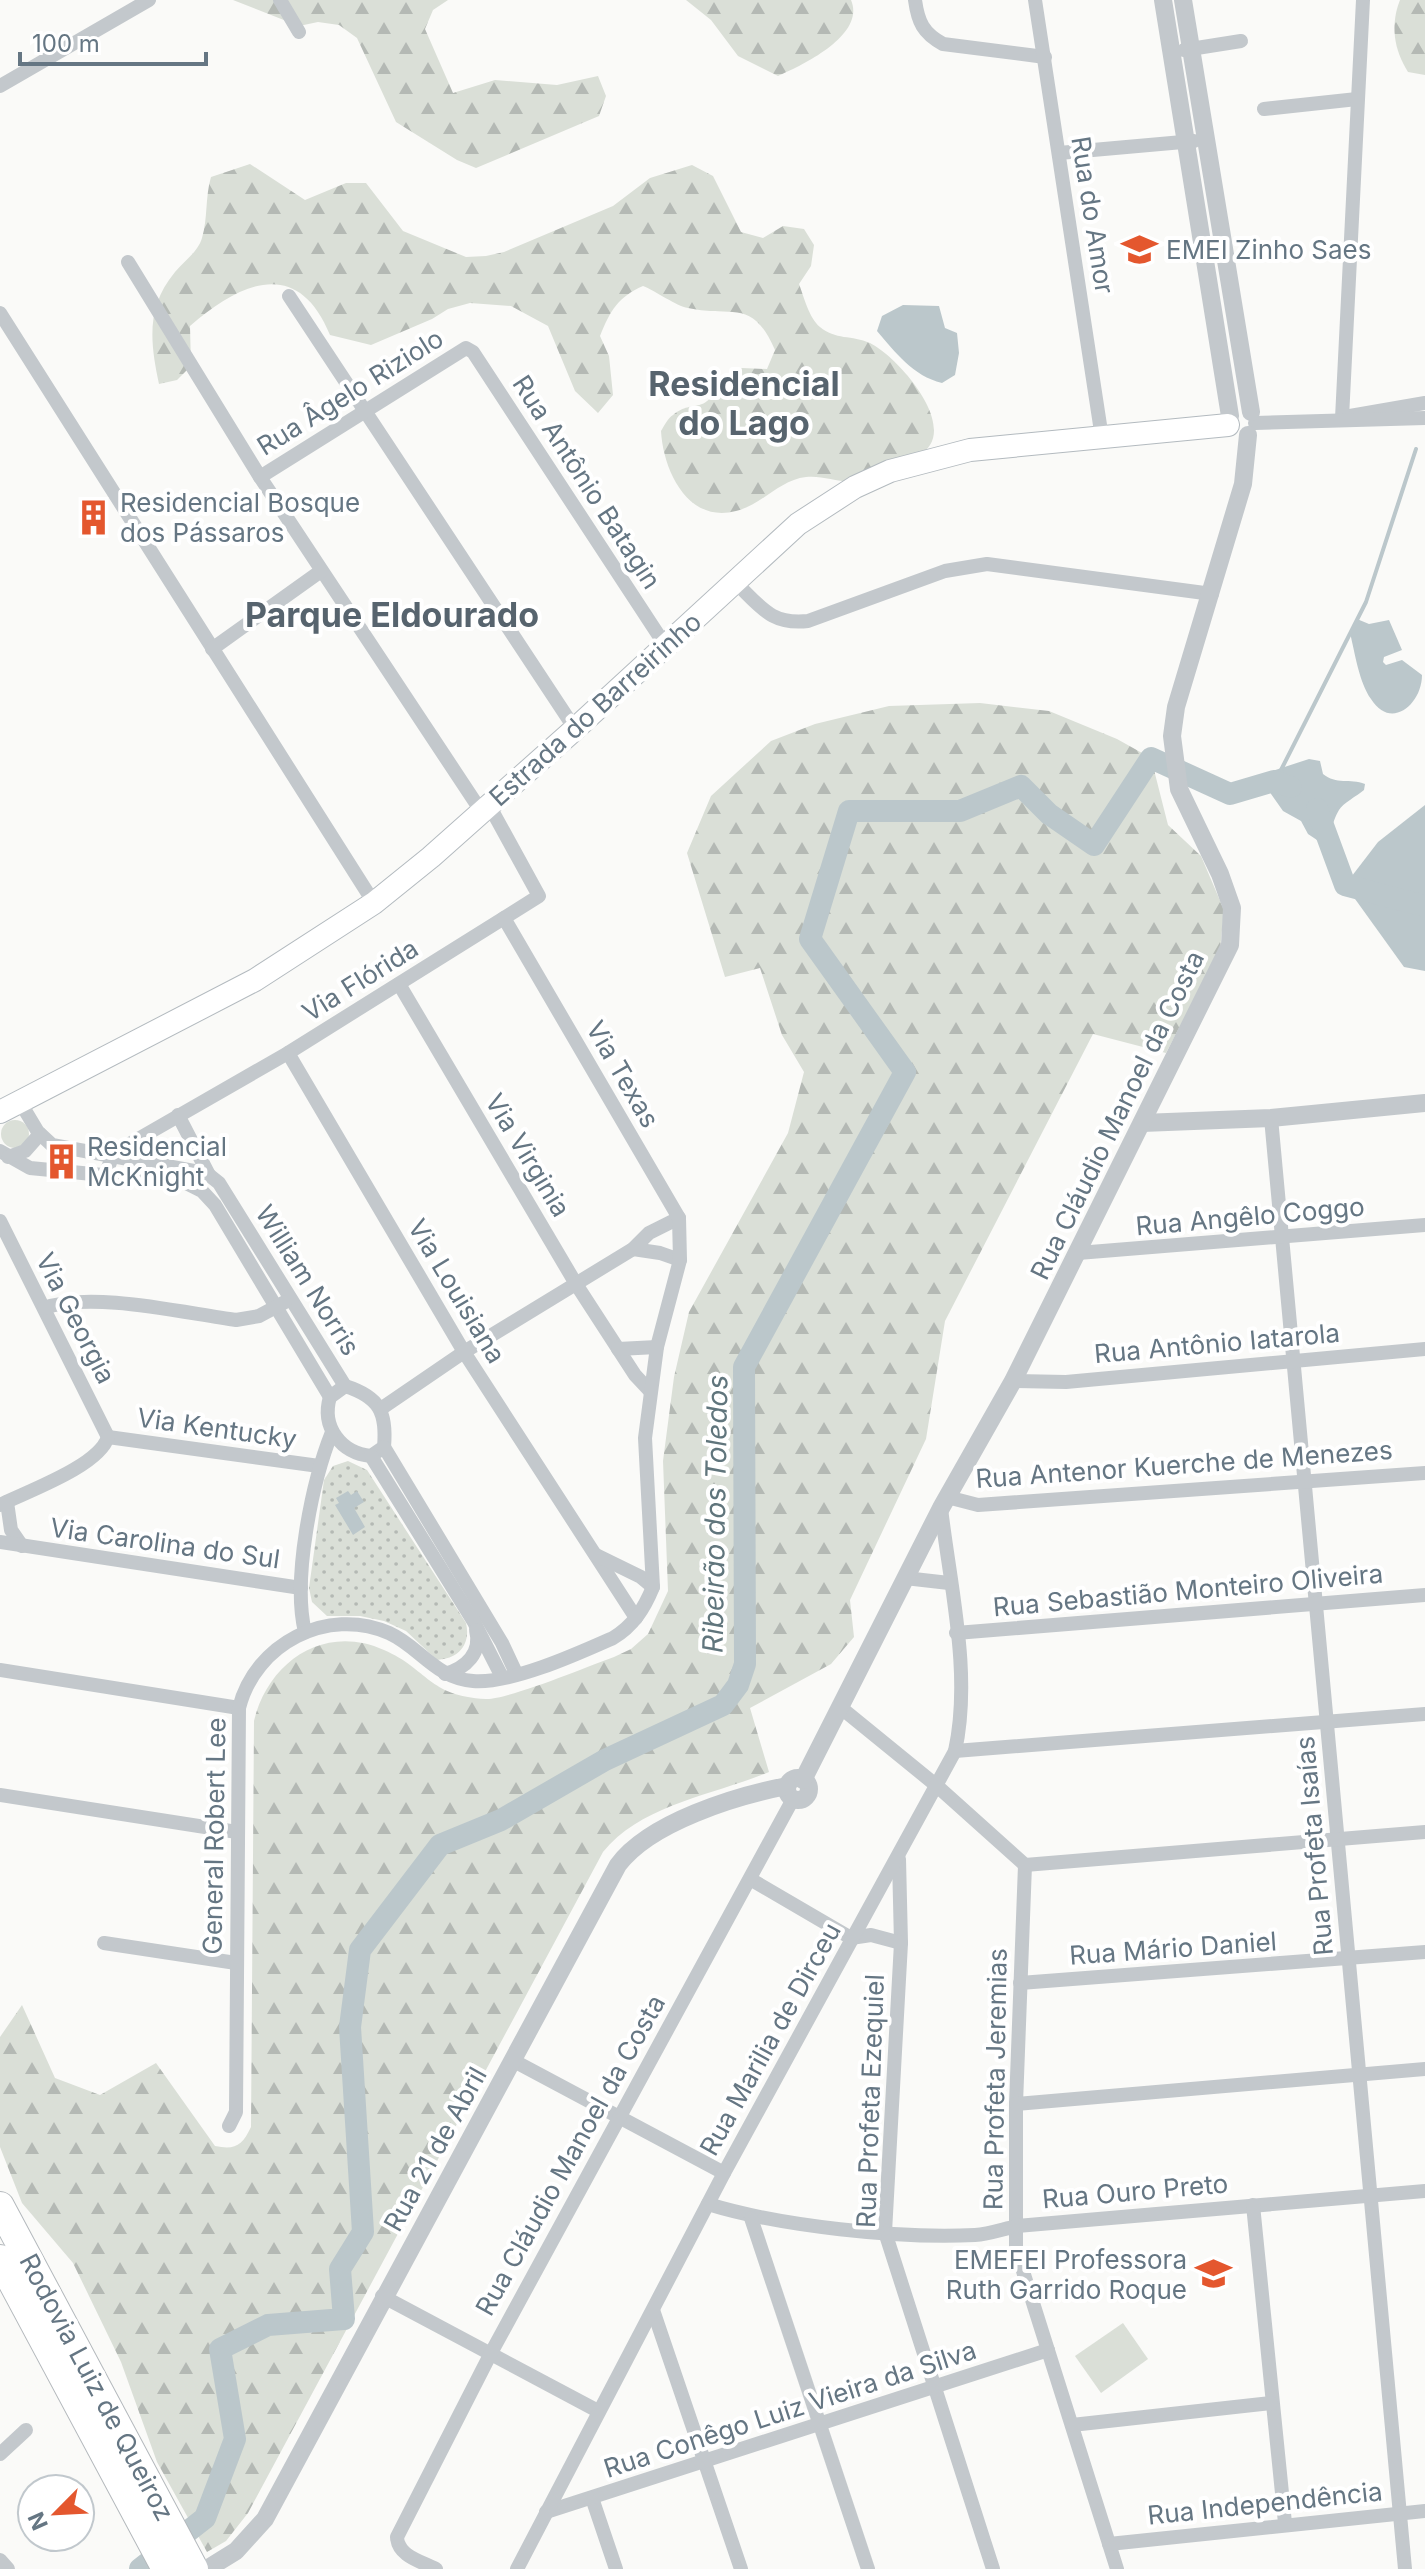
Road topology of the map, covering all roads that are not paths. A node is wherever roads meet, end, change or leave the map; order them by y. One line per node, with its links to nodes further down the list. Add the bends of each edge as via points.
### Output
1 (149, 0): 13 (street)
2 (280, 0): 8 (street)
3 (915, 0): 12 (street, via 919,23 943,44)
4 (1035, 0): 12 (street, Rua do Amor)
5 (1163, 0): 11 (street)
6 (1183, 0): 10 (street)
7 (1363, 0): 14 (street)
8 (299, 32)
9 (1241, 41): 10 (street)
10 (1191, 49): 11 (street); 16 (street)
11 (1171, 52): 17 (street)
12 (1045, 57): 18 (street, Rua do Amor)
13 (0, 86)
14 (1357, 99): 15 (street); 25 (street)
15 (1264, 109)
16 (1205, 140): 17 (street); 27 (street)
17 (1186, 142): 18 (street); 27 (street)
18 (1059, 153): 28 (street, Rua do Amor)
19 (128, 262): 29 (street)
20 (289, 296): 24 (street)
21 (0, 313): 34 (street)
22 (466, 348): 24 (street, Rua Âgelo Riziolo); 33 (street, Rua Antônio Batagin)
23 (1425, 403): 25 (street)
24 (363, 409): 29 (street, Rua Âgelo Riziolo); 35 (street)
25 (1342, 418): 26 (street); 27 (street)
26 (1425, 418)
27 (1242, 422): 28 (main road, Estrada do Barreirinho); 32 (street, Rua Cláudio Manoel da Costa, via 1243,484)
28 (1102, 438): 31 (main road, Estrada do Barreirinho, via 970,450 890,471 798,524)
29 (260, 477): 30 (street)
30 (321, 571): 34 (street); 36 (street)
31 (736, 583): 32 (street, via 769,615 788,623 808,621 945,571 987,564); 33 (main road, Estrada do Barreirinho)
32 (1212, 594): 45 (street, Rua Cláudio Manoel da Costa, via 1176,707 1172,736 1179,789 1232,908 1230,945)
33 (665, 645): 35 (main road, Estrada do Barreirinho)
34 (212, 649): 37 (street)
35 (575, 729): 36 (main road, Estrada do Barreirinho)
36 (485, 808): 37 (main road, Estrada do Barreirinho); 38 (street, Via Flórida, via 506,834 540,896)
37 (374, 903): 42 (main road, Estrada do Barreirinho, via 255,980)
38 (504, 918): 39 (street, Via Flórida); 54 (street, Via Texas)
39 (399, 984): 40 (street, Via Flórida); 61 (street, Via Virginia)
40 (288, 1053): 43 (street, Via Flórida); 67 (street, Via Louisiana)
41 (1425, 1103): 44 (street)
42 (10, 1107): 46 (street)
43 (178, 1115): 47 (street, Via Flórida); 51 (street, William Norris)
44 (1271, 1118): 45 (street); 57 (street, Rua Profeta Isaías)
45 (1142, 1123): 59 (street, Rua Cláudio Manoel da Costa)
46 (40, 1134): 48 (street, via 25,1151); 49 (street, via 52,1145)
47 (143, 1139): 49 (street, Via Flórida); 50 (street)
48 (4, 1154): 52 (street, William Norris, via 27,1168)
49 (112, 1157): 50 (street); 52 (street)
50 (136, 1161): 51 (street); 53 (street)
51 (209, 1175): 62 (street, William Norris, via 219,1183)
52 (105, 1176): 53 (street, William Norris)
53 (133, 1178): 62 (street, William Norris, via 186,1183 202,1191)
54 (679, 1218): 58 (street, via 649,1233); 60 (street, Via Texas)
55 (0, 1221): 63 (street, Via Georgia)
56 (1425, 1225): 57 (street, Rua Angêlo Coggo)
57 (1282, 1238): 59 (street, Rua Angêlo Coggo); 68 (street, Rua Profeta Isaías)
58 (633, 1249): 60 (street); 61 (street)
59 (1078, 1253): 69 (street, Rua Cláudio Manoel da Costa)
60 (680, 1260): 64 (street)
61 (576, 1284): 65 (street, Via Virginia); 67 (street)
62 (284, 1302): 63 (street, via 259,1316 236,1320 88,1301); 70 (street, William Norris); 72 (street, William Norris)
63 (44, 1308): 75 (street, Via Georgia)
64 (657, 1347): 65 (street); 71 (street)
65 (618, 1349): 71 (street, Via Virginia)
66 (1425, 1349): 68 (street, Rua Antônio Iatarola)
67 (464, 1352): 73 (street); 85 (street, Via Louisiana)
68 (1293, 1360): 69 (street, Rua Antônio Iatarola, via 1066,1382); 80 (street, Rua Profeta Isaías)
69 (1013, 1381): 81 (street, Rua Cláudio Manoel da Costa)
70 (345, 1386): 72 (street); 73 (street)
71 (650, 1391): 88 (street, via 645,1438)
72 (330, 1397): 74 (street)
73 (382, 1408): 77 (street, via 386,1421)
74 (332, 1432): 76 (street); 78 (street)
75 (108, 1437): 78 (street, Via Kentucky); 82 (street, via 91,1460)
76 (344, 1447): 77 (street); 78 (street)
77 (378, 1452): 93 (street); 98 (street, via 495,1629)
78 (319, 1466): 89 (street)
79 (1425, 1473): 80 (street, Rua Antenor Kuerche de Menezes)
80 (1304, 1483): 81 (street, Rua Antenor Kuerche de Menezes, via 978,1505); 91 (street, Rua Profeta Isaías)
81 (944, 1502): 86 (street, Rua Cláudio Manoel da Costa); 87 (street, Rua Marilia de Dirceu)
82 (3, 1504): 84 (street)
83 (0, 1542): 84 (street, Via Carolina do Sul)
84 (22, 1546): 89 (street, Via Carolina do Sul)
85 (589, 1550): 88 (street, Via Louisiana); 92 (street, Via Louisiana)
86 (905, 1578): 87 (street); 99 (street, Rua Cláudio Manoel da Costa)
87 (949, 1583): 95 (street, Rua Marilia de Dirceu)
88 (653, 1587): 92 (street)
89 (301, 1588): 94 (street)
90 (1425, 1595): 91 (street, Rua Sebastião Monteiro Oliveira)
91 (1316, 1604): 95 (street, Rua Sebastião Monteiro Oliveira); 102 (street, Rua Profeta Isaías)
92 (636, 1618): 98 (street, via 613,1638)
93 (474, 1622): 97 (street, via 478,1637 473,1656); 98 (street)
94 (305, 1632): 97 (street, General Robert Lee, via 335,1624 373,1628 409,1646); 100 (street, General Robert Lee, via 263,1661)
95 (956, 1633): 103 (street, Rua Marilia de Dirceu, via 961,1722)
96 (0, 1670): 100 (street)
97 (445, 1674): 98 (street, via 469,1681)
98 (509, 1675)
99 (840, 1707): 104 (street); 105 (street, Rua Cláudio Manoel da Costa)
100 (239, 1708): 107 (street, General Robert Lee)
101 (1425, 1714): 102 (street)
102 (1326, 1721): 103 (street); 109 (street, Rua Profeta Isaías)
103 (955, 1751): 104 (street, Rua Marilia de Dirceu)
104 (937, 1786): 110 (street, Rua Marilia de Dirceu); 111 (street)
105 (793, 1790): 112 (street, Rua Cláudio Manoel da Costa); 122 (street, Rua 21 de Abril, via 742,1795 629,1850)
106 (0, 1795): 107 (street)
107 (237, 1832): 120 (street, General Robert Lee)
108 (1425, 1832): 109 (street)
109 (1337, 1840): 111 (street); 119 (street, Rua Profeta Isaías)
110 (899, 1859): 113 (street, Rua Marilia de Dirceu); 114 (street, Rua Profeta Ezequiel)
111 (1025, 1865): 121 (street, Rua Profeta Jeremias)
112 (750, 1879): 115 (street); 126 (street, Rua Cláudio Manoel da Costa)
113 (885, 1883): 114 (street); 115 (street, Rua Marilia de Dirceu)
114 (900, 1888): 117 (street, Rua Profeta Ezequiel)
115 (851, 1938): 117 (street, via 871,1935); 128 (street, Rua Marilia de Dirceu)
116 (104, 1943): 120 (street)
117 (901, 1943): 136 (street, Rua Profeta Ezequiel)
118 (1425, 1952): 119 (street, Rua Mário Daniel)
119 (1348, 1958): 121 (street, Rua Mário Daniel); 124 (street, Rua Profeta Isaías)
120 (236, 1963): 127 (street, General Robert Lee, via 236,2112)
121 (1020, 1983): 125 (street, Rua Profeta Jeremias)
122 (514, 2061): 126 (street); 138 (street, Rua 21 de Abril)
123 (1425, 2069): 124 (street)
124 (1359, 2075): 125 (street); 130 (street, Rua Profeta Isaías)
125 (1016, 2104): 135 (street, Rua Profeta Jeremias)
126 (620, 2117): 128 (street); 141 (street, Rua Cláudio Manoel da Costa)
127 (229, 2126)
128 (724, 2173): 131 (street, Rua Marilia de Dirceu)
129 (1425, 2191): 130 (street, Rua Ouro Preto)
130 (1370, 2196): 132 (street, Rua Ouro Preto); 154 (street, Rua Profeta Isaías)
131 (708, 2204): 134 (street, Rua Ouro Preto); 139 (street, Rua Marilia de Dirceu)
132 (1253, 2205): 135 (street, Rua Ouro Preto); 143 (street)
133 (0, 2206): 150 (highway, Rodovia Luiz de Queiroz)
134 (751, 2218): 136 (street, Rua Ouro Preto); 145 (street)
135 (1017, 2226): 136 (street, Rua Ouro Preto, via 976,2235); 140 (street, Rua Profeta Jeremias, via 1018,2260)
136 (885, 2232): 142 (street, Rua Profeta Ezequiel)
137 (0, 2259): 150 (highway, Rodovia Luiz de Queiroz)
138 (382, 2296): 141 (street); 161 (street, Rua 21 de Abril, via 265,2519 244,2544)
139 (653, 2310): 144 (street, Rua Marilia de Dirceu); 149 (street)
140 (1048, 2350): 142 (street, Rua Conêgo Luiz Vieira da Silva); 146 (street, Rua Profeta Jeremias)
141 (491, 2353): 144 (street); 162 (street, Rua Cláudio Manoel da Costa, via 397,2537 404,2553)
142 (934, 2388): 145 (street, Rua Conêgo Luiz Vieira da Silva); 167 (street, Rua Profeta Ezequiel)
143 (1271, 2403): 146 (street); 155 (street)
144 (598, 2411): 153 (street, Rua Marilia de Dirceu)
145 (818, 2424): 149 (street, Rua Conêgo Luiz Vieira da Silva); 166 (street)
146 (1072, 2425): 156 (street, Rua Profeta Jeremias)
147 (26, 2430): 148 (street)
148 (0, 2454)
149 (704, 2463): 151 (street, Rua Conêgo Luiz Vieira da Silva); 165 (street)
150 (140, 2495): 159 (highway, Rodovia Luiz de Queiroz); 160 (highway, Rodovia Luiz de Queiroz)
151 (592, 2498): 153 (street, Rua Conêgo Luiz Vieira da Silva); 164 (street)
152 (1425, 2511): 154 (street, Rua Independência)
153 (546, 2512): 163 (street, Rua Marilia de Dirceu)
154 (1399, 2514): 155 (street, Rua Independência); 169 (street, Rua Profeta Isaías)
155 (1285, 2523): 156 (street, Rua Independência)
156 (1109, 2544): 168 (street, Rua Profeta Jeremias)
157 (0, 2560): 158 (street)
158 (8, 2569)
159 (166, 2569)
160 (194, 2569)
161 (207, 2569)
162 (436, 2569)
163 (517, 2569)
164 (616, 2569)
165 (741, 2569)
166 (868, 2569)
167 (993, 2569)
168 (1117, 2569)
169 (1405, 2569)

